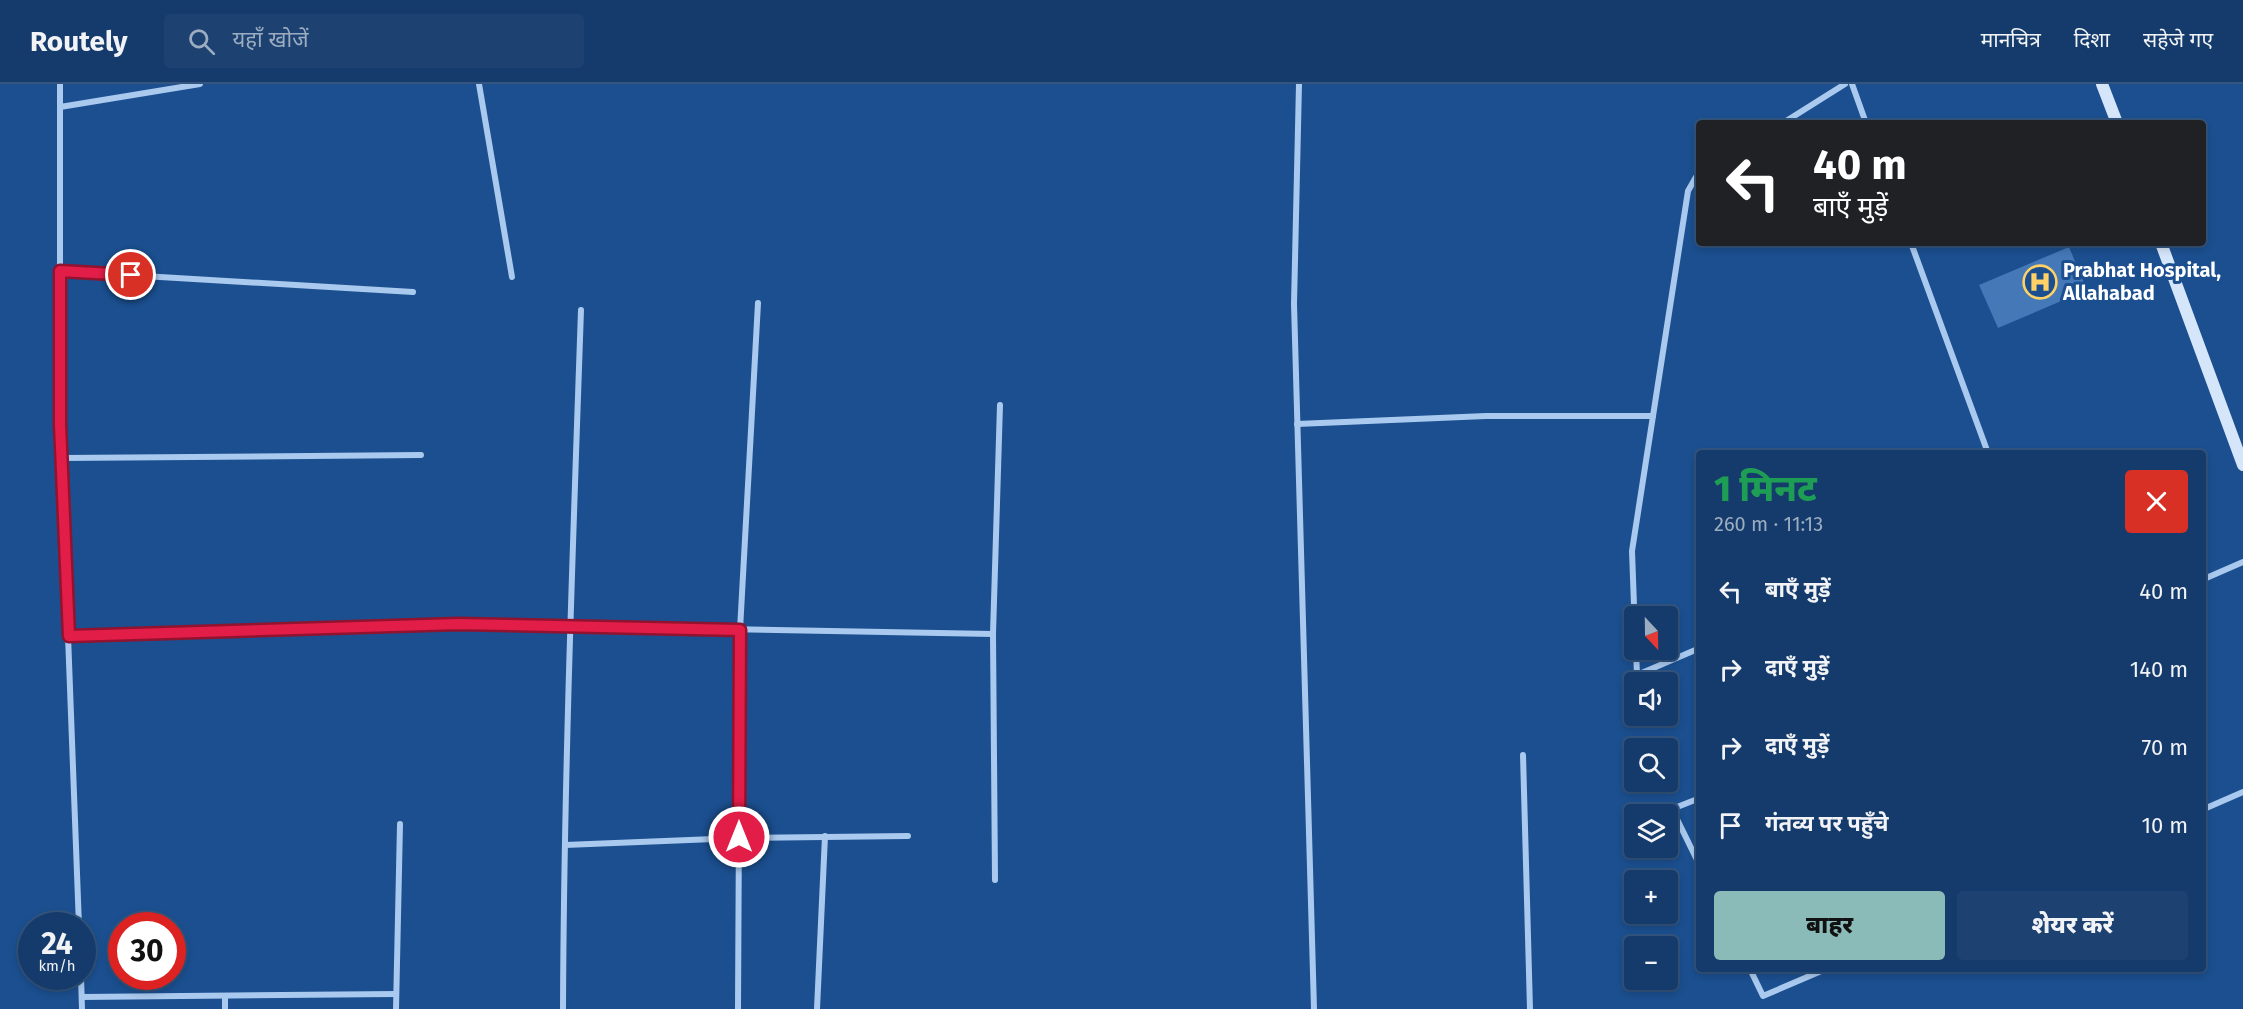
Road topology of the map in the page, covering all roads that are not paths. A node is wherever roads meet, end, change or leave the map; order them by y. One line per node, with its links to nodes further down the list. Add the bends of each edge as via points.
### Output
1 (60, 84): 8 (street)
2 (200, 84): 8 (street)
3 (479, 84): 16 (street)
4 (1299, 84): 22 (street, via 1294,304)
5 (1845, 84): 9 (street)
6 (1852, 84): 10 (street)
7 (2102, 84): 11 (main road)
8 (60, 107): 15 (street)
9 (1788, 120)
10 (1865, 120)
11 (2116, 120)
12 (1696, 177): 21 (street, via 1688,191)
13 (1912, 246): 23 (street)
14 (2162, 246): 26 (main road)
15 (60, 271): 17 (street); 25 (street)
16 (512, 277)
17 (413, 292)
18 (758, 303): 31 (street)
19 (581, 310): 30 (street)
20 (1000, 405): 32 (street)
21 (1653, 416): 22 (street, via 1486,416); 29 (street, via 1632,551)
22 (1297, 424): 62 (street)
23 (1987, 450)
24 (421, 455): 25 (street)
25 (62, 458): 33 (street)
26 (2243, 465)
27 (2243, 562): 28 (street)
28 (2206, 578)
29 (1634, 606)
30 (570, 627): 31 (street); 33 (street, via 458,624); 46 (street)
31 (740, 630): 32 (street); 45 (street)
32 (993, 634): 48 (street)
33 (69, 636): 49 (street)
34 (1696, 650): 35 (street)
35 (1678, 657)
36 (1636, 660): 37 (street, via 1637,675)
37 (1672, 660)
38 (1523, 756): 63 (street)
39 (2243, 792): 41 (street)
40 (1696, 800): 47 (street, via 1672,809)
41 (2206, 807)
42 (400, 824): 53 (street)
43 (825, 836): 44 (street); 45 (street); 61 (street)
44 (908, 836)
45 (739, 837): 46 (street); 60 (street)
46 (565, 845): 59 (street)
47 (1696, 858)
48 (995, 880)
49 (79, 912)
50 (1751, 972): 51 (street, via 1763,996)
51 (1819, 972)
52 (81, 990): 55 (street)
53 (396, 994): 54 (street); 58 (street)
54 (225, 996): 55 (street); 57 (street)
55 (81, 997): 56 (street)
56 (82, 1009)
57 (225, 1009)
58 (396, 1009)
59 (563, 1009)
60 (738, 1009)
61 (817, 1009)
62 (1314, 1009)
63 (1530, 1009)

